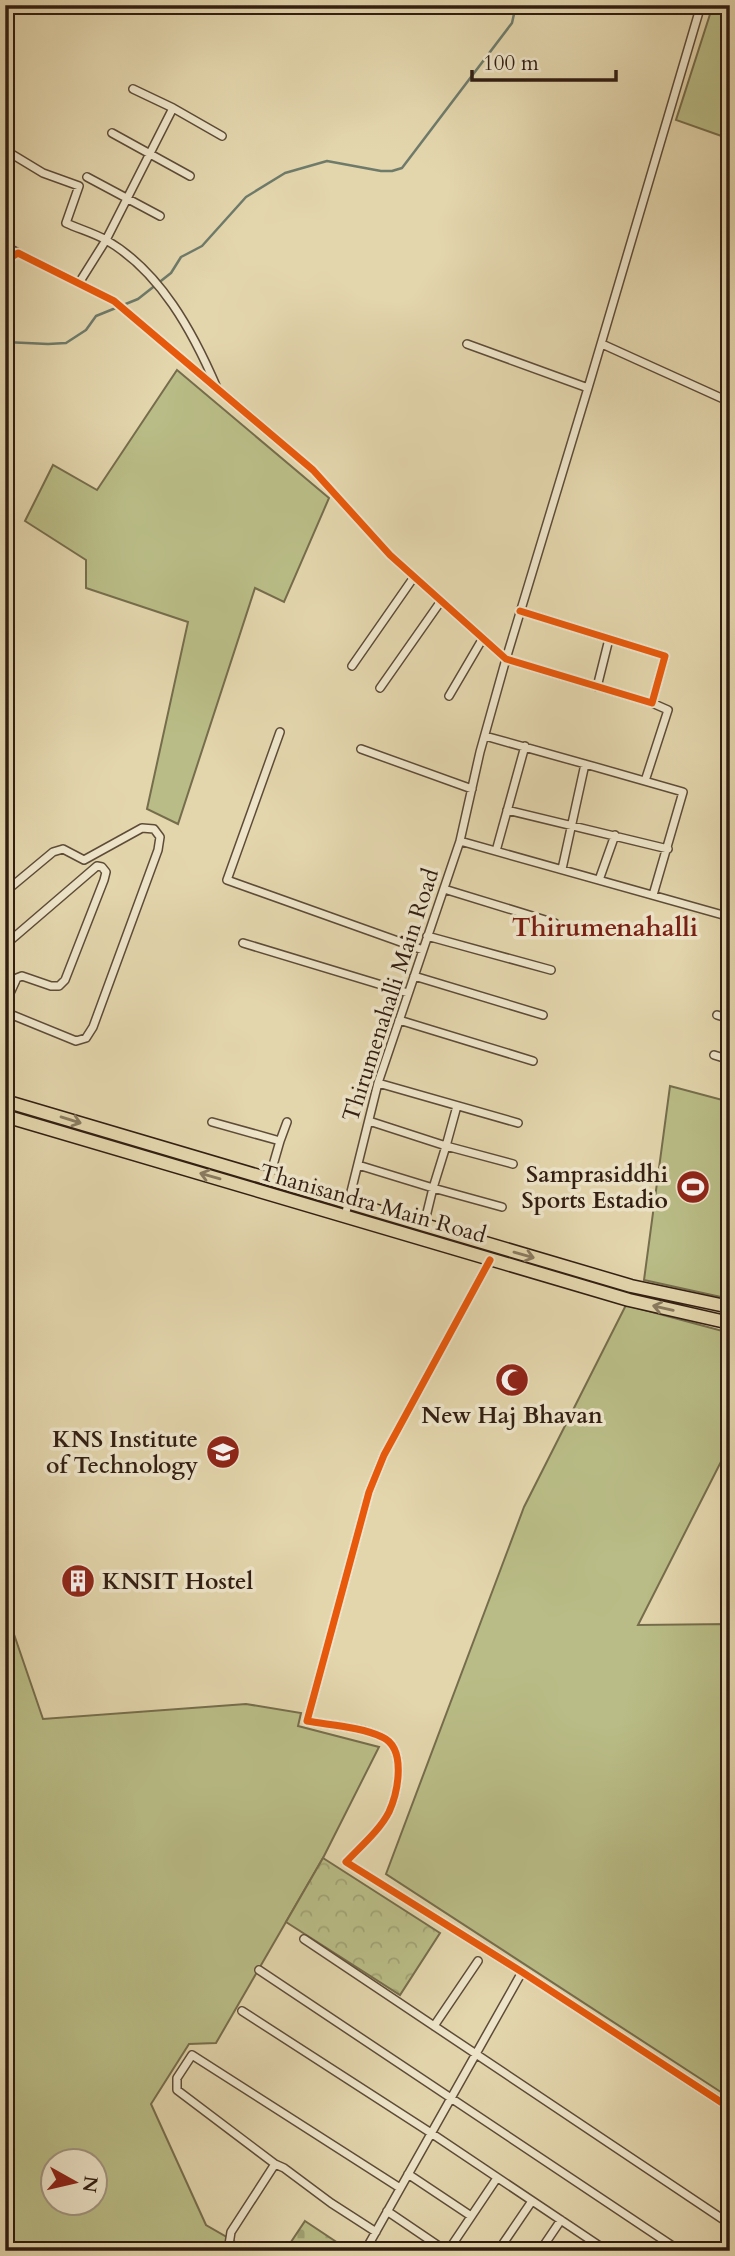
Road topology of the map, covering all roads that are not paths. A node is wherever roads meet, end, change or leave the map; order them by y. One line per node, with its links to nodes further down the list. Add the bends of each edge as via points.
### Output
1 (701, 5): 18 (street, Thirumenahalli Main Road)
2 (133, 89): 3 (street)
3 (173, 108): 5 (street); 7 (street)
4 (112, 133): 7 (street)
5 (222, 135)
6 (5, 150): 12 (street, via 43,173 79,186 66,223)
7 (149, 153): 8 (street); 10 (street)
8 (190, 176)
9 (87, 177): 10 (street)
10 (127, 198): 11 (street); 12 (street)
11 (160, 216)
12 (106, 240): 16 (street); 20 (street, via 144,268 200,348)
13 (5, 246): 14 (street)
14 (18, 253): 15 (street); 16 (street)
15 (5, 261)
16 (79, 283): 20 (street, via 124,309)
17 (467, 344): 19 (street)
18 (602, 344): 19 (street, Thirumenahalli Main Road); 21 (street)
19 (588, 388): 24 (street, Thirumenahalli Main Road)
20 (218, 389): 22 (street, via 313,470)
21 (730, 402)
22 (414, 577): 23 (street); 28 (street)
23 (441, 601): 25 (street); 30 (street)
24 (520, 611): 26 (street); 27 (street, Thirumenahalli Main Road)
25 (483, 638): 27 (street); 31 (street)
26 (609, 639): 29 (street); 32 (street, via 665,656)
27 (506, 659): 29 (street); 34 (street, Thirumenahalli Main Road)
28 (352, 666)
29 (597, 687): 32 (street)
30 (380, 688)
31 (449, 696)
32 (652, 703): 38 (street, via 668,710)
33 (280, 732): 56 (street, via 227,880)
34 (485, 736): 35 (street); 39 (street, Thirumenahalli Main Road)
35 (524, 746): 37 (street); 40 (street)
36 (361, 749): 39 (street)
37 (585, 764): 38 (street); 41 (street)
38 (645, 781): 44 (street, via 683,792)
39 (472, 789): 43 (street, Thirumenahalli Main Road)
40 (507, 810): 41 (street); 45 (street)
41 (571, 825): 42 (street); 46 (street)
42 (615, 835): 44 (street); 47 (street)
43 (460, 841): 45 (street); 48 (street, Thirumenahalli Main Road)
44 (668, 849): 50 (street)
45 (496, 851): 46 (street)
46 (562, 869): 47 (street)
47 (598, 880): 50 (street)
48 (444, 888): 52 (street); 53 (street, Thirumenahalli Main Road)
49 (5, 892): 61 (street, via 54,852 63,849 84,860 142,828 154,829 160,837 86,1038 76,1041)
50 (653, 895): 51 (street)
51 (730, 917)
52 (555, 923)
53 (428, 936): 56 (street, Thirumenahalli Main Road); 57 (street)
54 (243, 943): 59 (street)
55 (5, 945): 60 (street, via 97,866 106,872 65,980 51,986 17,978)
56 (423, 950): 58 (street, Thirumenahalli Main Road)
57 (551, 970)
58 (414, 976): 59 (street, Thirumenahalli Main Road); 62 (street)
59 (408, 993): 65 (street, Thirumenahalli Main Road)
60 (5, 1004)
61 (5, 1012)
62 (543, 1015)
63 (717, 1015): 64 (street)
64 (730, 1019)
65 (399, 1020): 68 (street); 69 (street, Thirumenahalli Main Road)
66 (714, 1055): 67 (street)
67 (730, 1060)
68 (533, 1061)
69 (377, 1083): 71 (street); 73 (street, Thirumenahalli Main Road)
70 (5, 1101): 81 (main road, Thanisandra Main Road, one-way to 81)
71 (457, 1106): 76 (street); 78 (street)
72 (5, 1116): 85 (main road, Thanisandra Main Road, one-way to 72)
73 (369, 1121): 78 (street); 80 (street, Thirumenahalli Main Road)
74 (212, 1122): 77 (street)
75 (287, 1122): 77 (street)
76 (518, 1123)
77 (280, 1141): 81 (street)
78 (446, 1146): 79 (street); 82 (street)
79 (513, 1164)
80 (358, 1166): 82 (street); 83 (street, Thirumenahalli Main Road)
81 (269, 1179): 83 (main road, Thanisandra Main Road)
82 (433, 1188): 84 (street); 86 (street)
83 (349, 1203): 85 (street, Thirumenahalli Main Road); 86 (main road, Thanisandra Main Road)
84 (502, 1208)
85 (345, 1216): 87 (main road, Thanisandra Main Road)
86 (424, 1225): 88 (main road, Thanisandra Main Road, one-way to 88, via 631,1286)
87 (490, 1259): 89 (main road, Thanisandra Main Road, one-way to 87, via 629,1300); 93 (street, via 384,1455 369,1492 307,1721 383,1737 398,1757 388,1813 346,1862)
88 (730, 1307)
89 (730, 1323)
90 (304, 1939): 95 (street)
91 (478, 1961): 95 (street)
92 (260, 1969): 97 (street)
93 (522, 1972): 96 (street); 98 (street)
94 (242, 2011): 99 (street)
95 (434, 2026): 96 (street)
96 (476, 2054): 97 (street); 108 (street)
97 (451, 2098): 99 (street); 118 (street)
98 (730, 2108)
99 (431, 2133): 101 (street); 102 (street)
100 (275, 2164): 103 (street, via 177,2090 177,2078 192,2055); 109 (street); 111 (street, via 231,2232)
101 (408, 2174): 103 (street); 106 (street)
102 (497, 2178): 104 (street); 106 (street)
103 (400, 2188): 105 (street)
104 (532, 2201): 107 (street); 114 (street)
105 (387, 2211): 109 (street); 113 (street)
106 (471, 2216): 113 (street)
107 (561, 2220): 110 (street); 115 (street)
108 (724, 2220)
109 (376, 2232): 112 (street)
110 (595, 2243): 116 (street); 117 (street)
111 (228, 2251)
112 (365, 2251)
113 (447, 2251)
114 (498, 2251)
115 (540, 2251)
116 (590, 2251)
117 (607, 2251)
118 (680, 2251)

